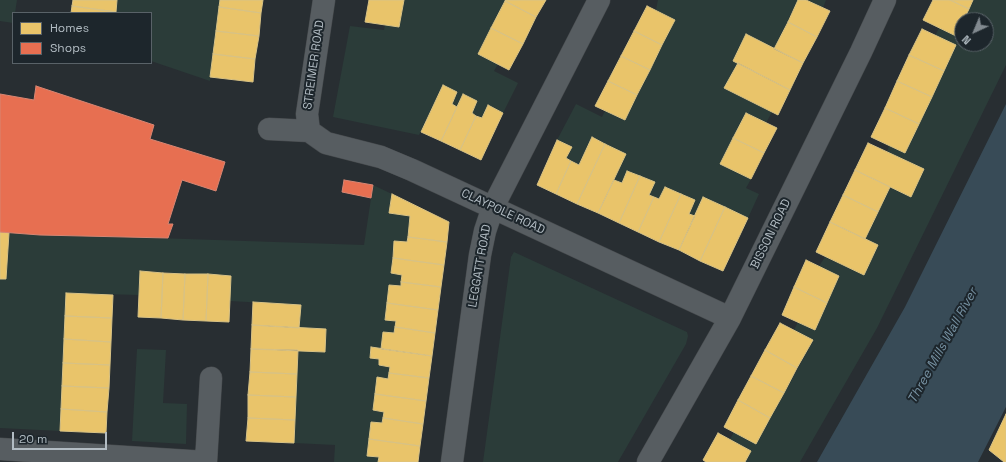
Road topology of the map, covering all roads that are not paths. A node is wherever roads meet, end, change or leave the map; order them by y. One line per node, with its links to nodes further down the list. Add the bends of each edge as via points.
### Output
1 (324, 0): 5 (street, STREIMER ROAD, via 307,114)
2 (599, 0): 6 (street, LEGGATT ROAD)
3 (884, 0): 7 (street, BISSON ROAD, via 858,59)
4 (269, 129): 5 (street)
5 (309, 131): 6 (street, CLAYPOLE ROAD, via 326,143 381,157)
6 (492, 207): 7 (street, CLAYPOLE ROAD); 11 (street, LEGGATT ROAD, via 480,255)
7 (730, 318): 12 (street, BISSON ROAD)
8 (211, 378): 10 (street)
9 (0, 449): 10 (street)
10 (206, 462)
11 (452, 462)
12 (648, 462)

